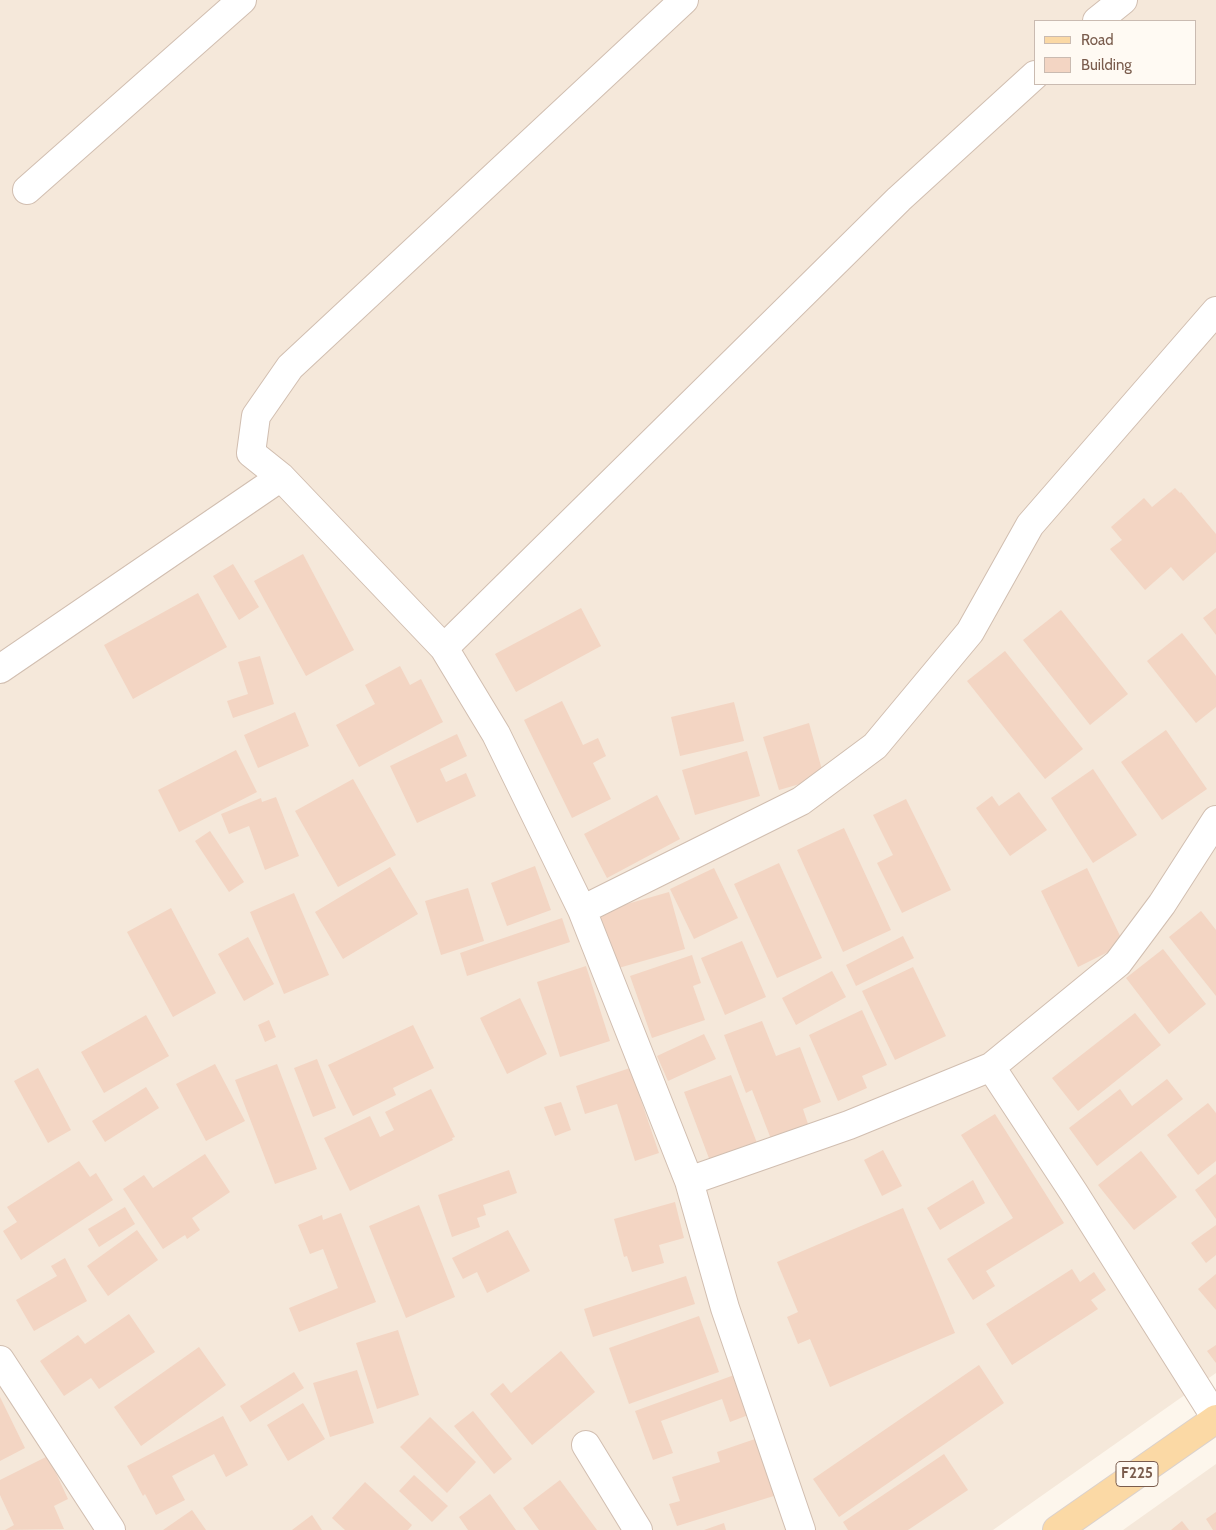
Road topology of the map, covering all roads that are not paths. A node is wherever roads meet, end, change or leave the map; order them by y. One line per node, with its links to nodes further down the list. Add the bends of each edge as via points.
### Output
1 (242, 0): 6 (street)
2 (684, 0): 8 (street, via 290,367 256,416 252,453)
3 (1123, 0): 4 (street)
4 (1099, 20)
5 (1034, 76): 9 (street, via 899,199)
6 (27, 190)
7 (1216, 311): 12 (street, via 1030,525 970,632 876,746 801,801)
8 (281, 477): 9 (street); 10 (street)
9 (444, 648): 12 (street, via 496,734)
10 (0, 668)
11 (1216, 820): 13 (street, via 1162,904 1118,964)
12 (582, 910): 14 (street)
13 (991, 1067): 14 (street, via 849,1125); 16 (street)
14 (689, 1181): 20 (street, via 725,1308)
15 (0, 1360): 18 (street)
16 (1216, 1418): 21 (main road, F225)
17 (586, 1445): 19 (street)
18 (111, 1530)
19 (638, 1530)
20 (801, 1530)
21 (1057, 1530)

